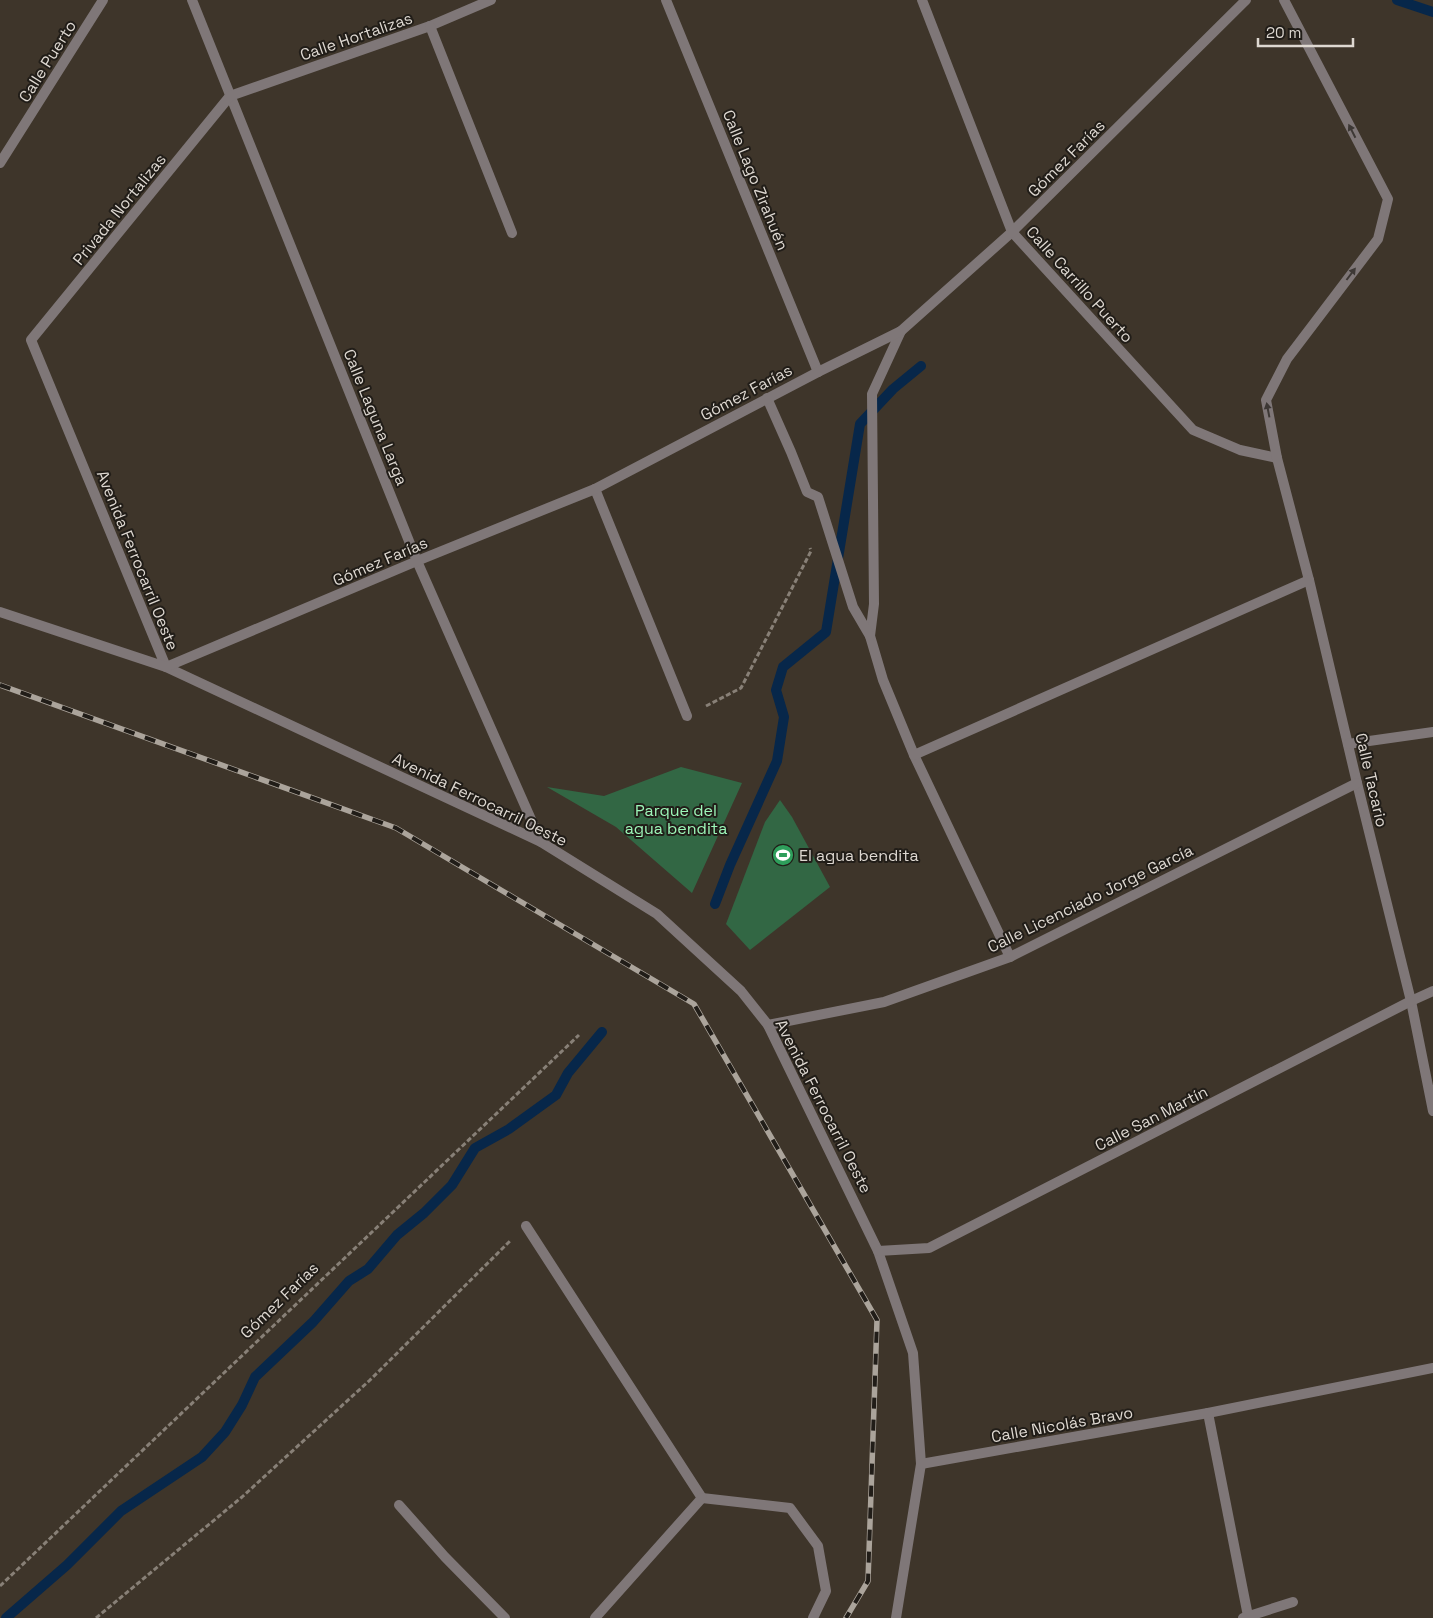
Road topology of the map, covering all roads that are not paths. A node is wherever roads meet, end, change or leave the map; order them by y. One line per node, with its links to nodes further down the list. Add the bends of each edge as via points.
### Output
1 (103, 0): 10 (street, Calle Puerto)
2 (192, 0): 9 (street, Calle Laguna Larga)
3 (491, 0): 8 (street, Calle Hortalizas)
4 (666, 0): 15 (street, Calle Lago Zirahuén)
5 (922, 0): 11 (street, Calle Carrillo Puerto)
6 (1246, 0): 11 (street, Gómez Farías)
7 (1284, 0): 17 (street, Calle Tacario, one-way to 7, via 1266,400 1287,358 1378,239 1388,199)
8 (430, 26): 9 (street, Calle Hortalizas); 12 (street)
9 (230, 96): 14 (street, Privada Nortalizas); 19 (street, Calle Laguna Larga)
10 (0, 163)
11 (1012, 232): 13 (street, Gómez Farías); 17 (street, Calle Carrillo Puerto, via 1193,430 1240,450)
12 (512, 233)
13 (902, 331): 15 (street, Gómez Farías); 22 (street, via 872,394 874,604)
14 (31, 340): 23 (street, Avenida Ferrocarril Oeste)
15 (818, 372): 16 (street, Gómez Farías)
16 (766, 398): 18 (street, Gómez Farías); 22 (street, via 807,492 818,497 853,607)
17 (1277, 458): 20 (street, Calle Tacario)
18 (595, 489): 19 (street, Gómez Farías); 24 (street)
19 (417, 561): 23 (street, Gómez Farías); 29 (street, Calle Laguna Larga)
20 (1309, 580): 26 (street, Calle Tacario); 27 (street)
21 (0, 612): 23 (street)
22 (870, 636): 27 (street, via 883,680)
23 (166, 667): 29 (street, Avenida Ferrocarril Oeste)
24 (686, 716)
25 (1433, 732): 26 (street)
26 (1348, 744): 28 (street, Calle Tacario)
27 (914, 755): 30 (street)
28 (1357, 783): 30 (street, Calle Licenciado Jorge García); 32 (street, Calle Tacario)
29 (540, 842): 33 (street, Avenida Ferrocarril Oeste, via 656,914 741,991)
30 (1010, 957): 33 (street, Calle Licenciado Jorge García, via 884,1002)
31 (1433, 992): 32 (street, Calle San Martín)
32 (1411, 1001): 34 (street, Calle Tacario); 36 (street, Calle San Martín, via 929,1248)
33 (768, 1025): 36 (street, Avenida Ferrocarril Oeste)
34 (1433, 1111)
35 (526, 1226): 40 (street)
36 (878, 1251): 39 (street, Avenida Ferrocarril Oeste, via 913,1353)
37 (1433, 1368): 38 (street, Calle Nicolás Bravo)
38 (1208, 1413): 39 (street, Calle Nicolás Bravo); 43 (street)
39 (921, 1464): 47 (street, Avenida Ferrocarril Oeste)
40 (702, 1498): 45 (street); 46 (street, via 790,1508 818,1546 826,1591)
41 (399, 1506): 44 (street)
42 (1293, 1602): 43 (street)
43 (1246, 1617)
44 (505, 1618)
45 (595, 1618)
46 (813, 1618)
47 (896, 1618)

